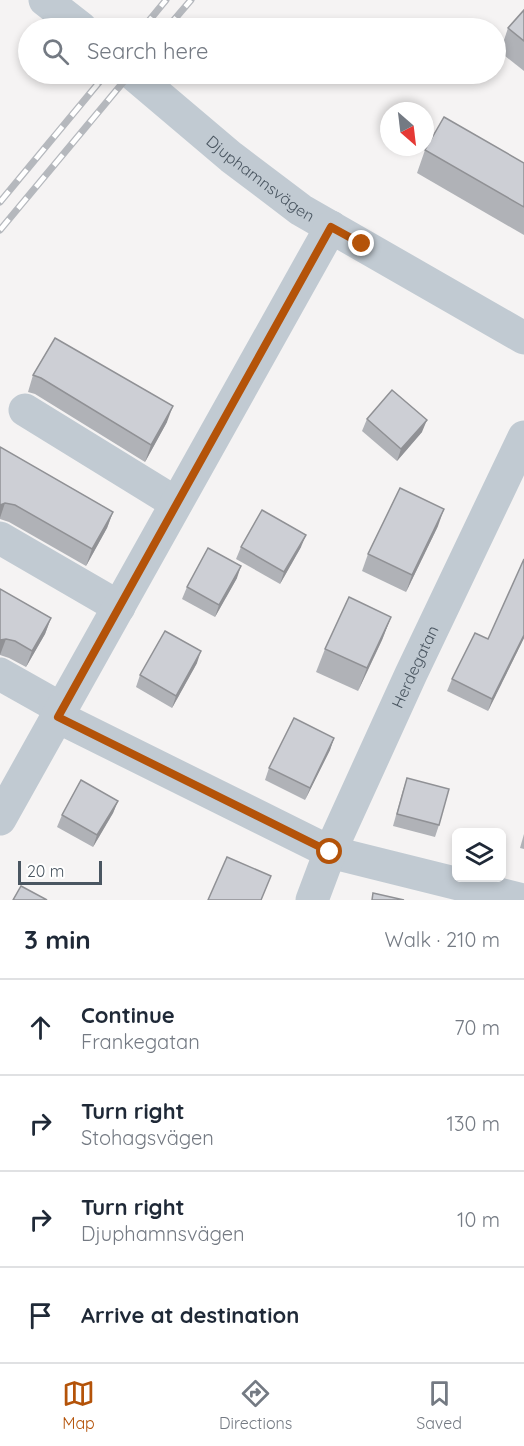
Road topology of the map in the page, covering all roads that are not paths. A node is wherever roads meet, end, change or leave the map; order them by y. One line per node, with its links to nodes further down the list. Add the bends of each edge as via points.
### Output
1 (45, 0): 2 (street)
2 (68, 18)
3 (145, 84): 4 (street, Djuphamnsvägen, via 231,157 301,210)
4 (331, 227): 5 (street, Djuphamnsvägen); 8 (street)
5 (524, 338)
6 (25, 410): 8 (street)
7 (524, 437): 14 (street, Herdegatan)
8 (177, 503): 10 (street)
9 (0, 538): 10 (street)
10 (119, 607): 12 (street)
11 (0, 674): 12 (street)
12 (60, 713): 13 (street); 14 (street)
13 (0, 819)
14 (330, 852): 15 (street, Herdegatan); 16 (street)
15 (312, 900)
16 (523, 900)

